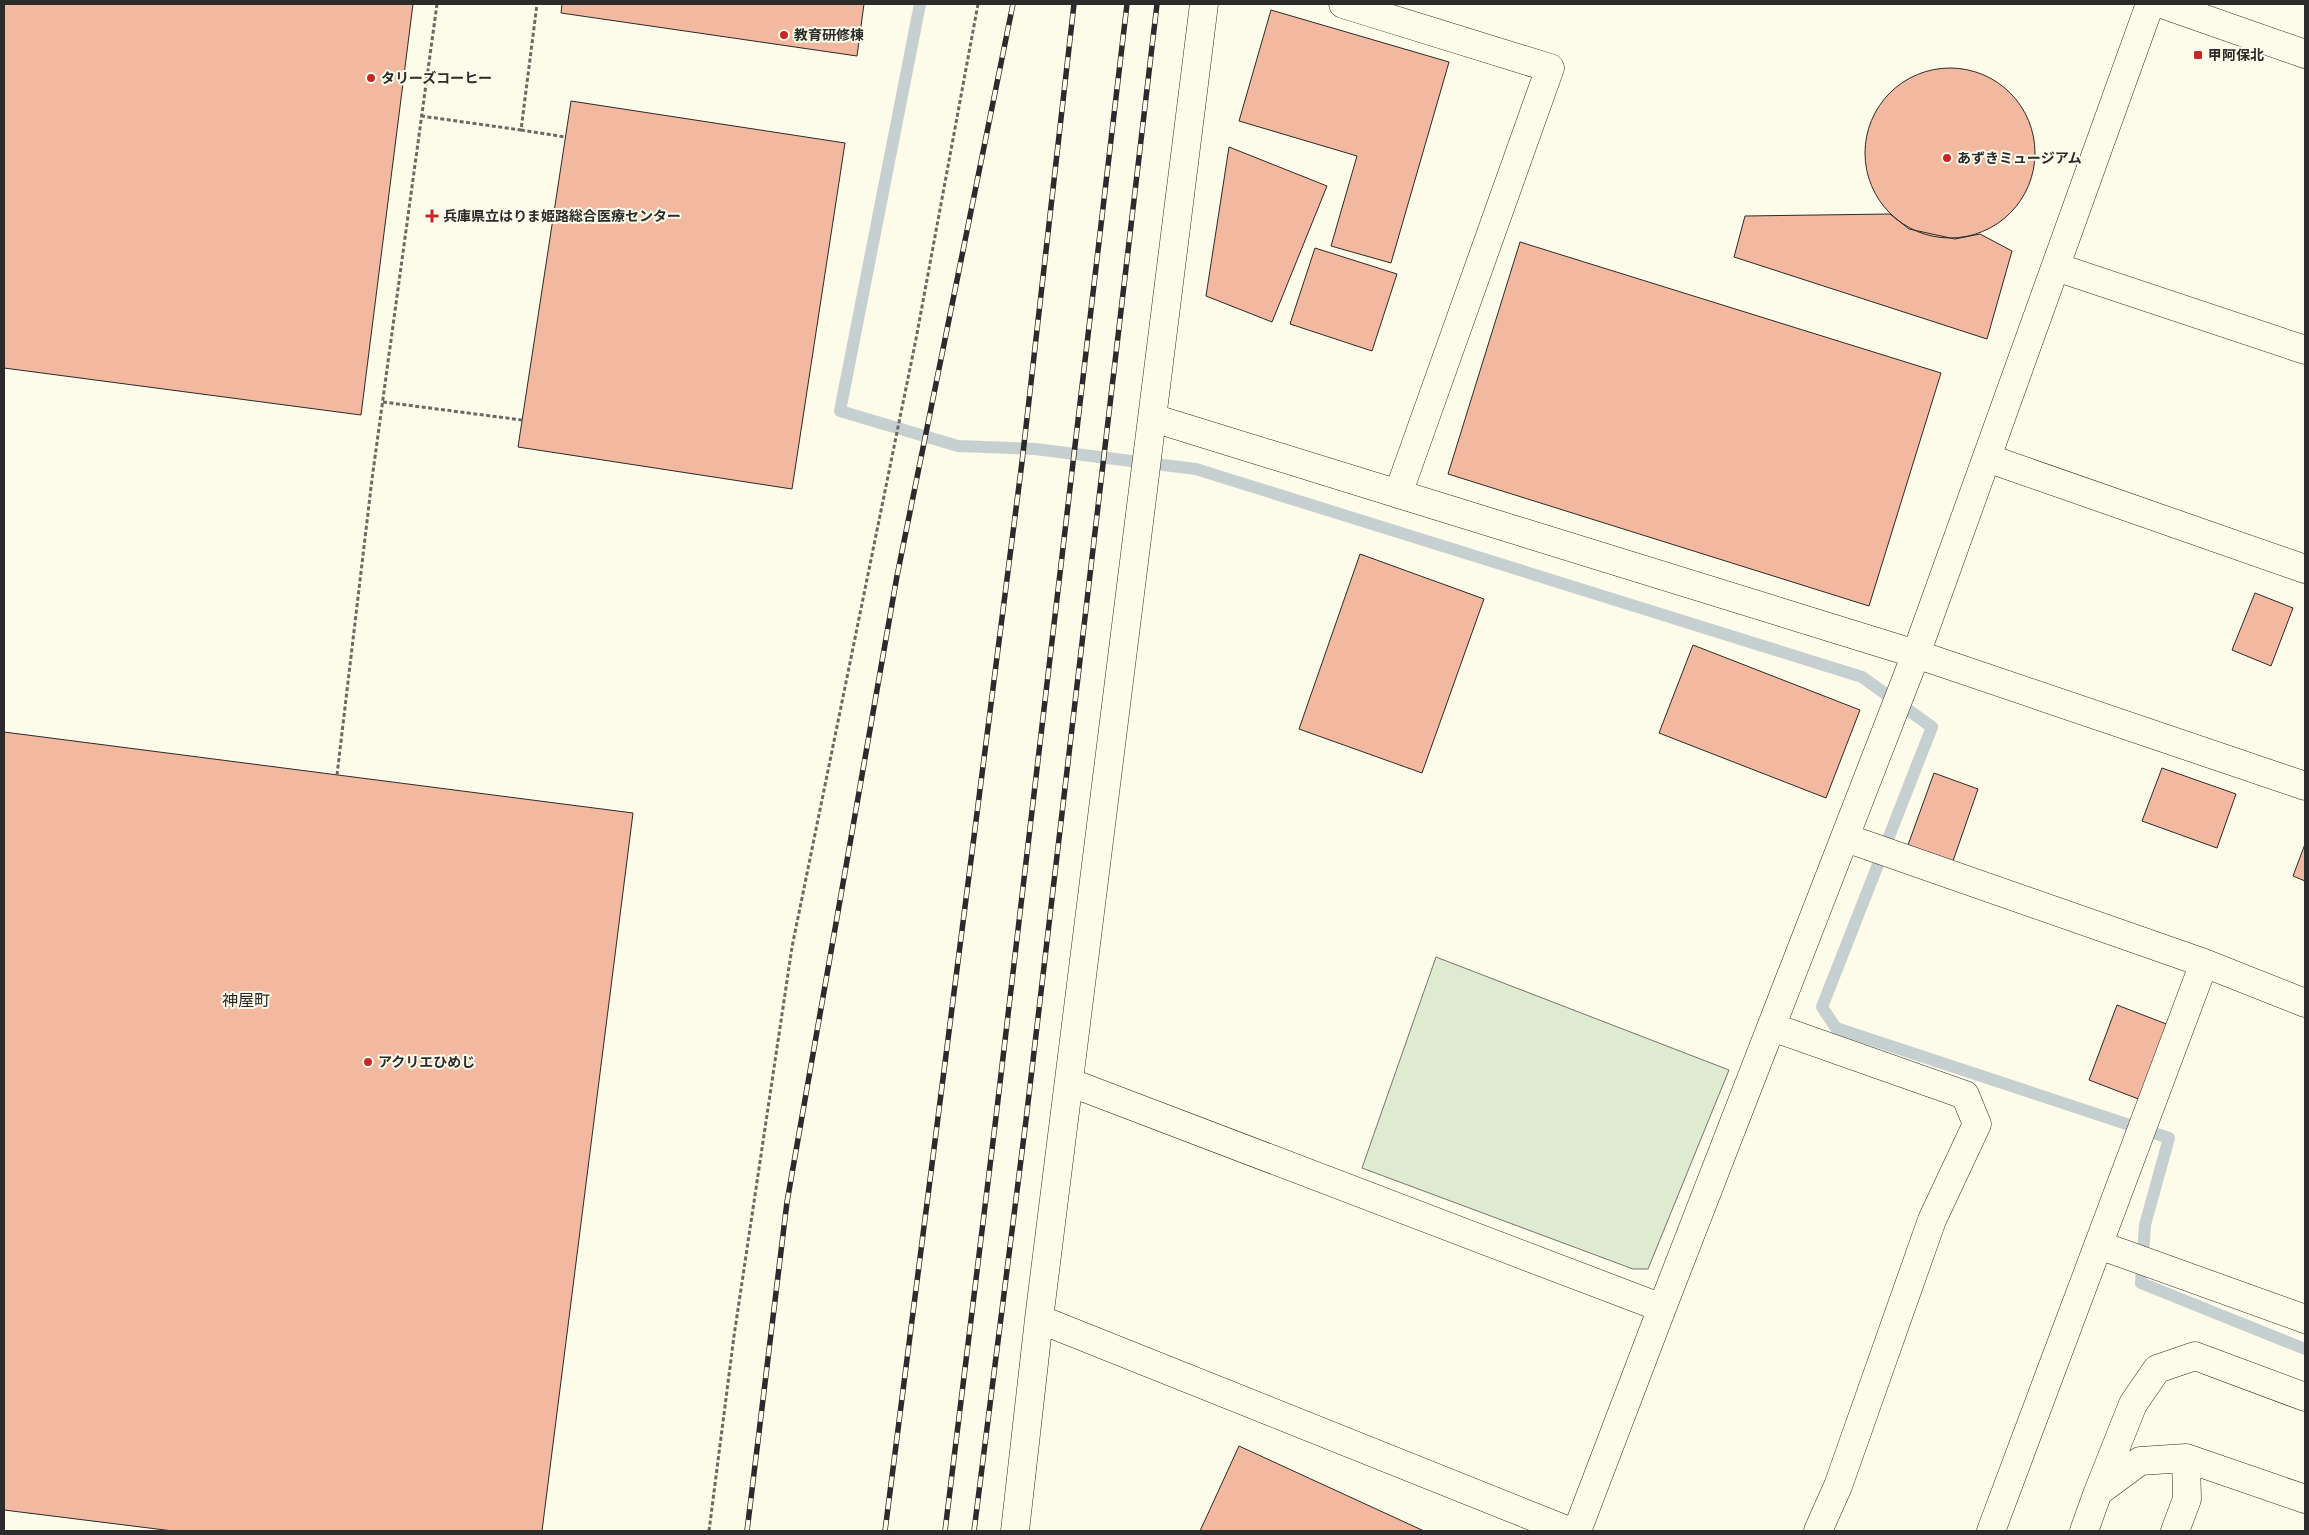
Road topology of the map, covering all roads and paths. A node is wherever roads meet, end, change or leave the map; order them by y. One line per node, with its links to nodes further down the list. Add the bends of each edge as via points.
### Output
1 (437, 4): 9 (path)
2 (537, 4): 10 (path)
3 (978, 4): 36 (path, via 914,348 792,947 734,1336)
4 (1204, 4): 15 (street)
5 (1343, 4): 18 (street, via 1550,68)
6 (2150, 4): 12 (street)
7 (2162, 4): 8 (street)
8 (2305, 54)
9 (422, 116): 10 (path); 14 (path)
10 (521, 130): 11 (path)
11 (565, 137)
12 (2056, 267): 13 (street); 17 (street)
13 (2305, 350)
14 (383, 402): 16 (path); 21 (path)
15 (1153, 418): 18 (street); 27 (street)
16 (522, 420)
17 (1987, 458): 19 (street); 20 (street)
18 (1398, 494): 20 (street)
19 (2305, 569)
20 (1916, 654): 22 (street); 23 (street)
21 (337, 775)
22 (2305, 786)
23 (1857, 842): 24 (street); 26 (street)
24 (2204, 963): 25 (street); 28 (street)
25 (2305, 1003)
26 (1772, 1027): 29 (street); 40 (street, via 1965,1095 1978,1124 1932,1220 1838,1486)
27 (1069, 1082): 29 (street); 30 (street)
28 (2099, 1244): 31 (street); 41 (street)
29 (1662, 1308): 39 (street)
30 (1038, 1319): 37 (street); 38 (street)
31 (2305, 1319)
32 (2305, 1397): 34 (street, via 2194,1356 2157,1368 2133,1404)
33 (2186, 1458): 34 (street, via 2140,1461); 35 (street); 43 (street, via 2187,1499)
34 (2098, 1492): 42 (street)
35 (2305, 1499)
36 (709, 1531)
37 (1015, 1531)
38 (1569, 1531)
39 (1577, 1531)
40 (1818, 1531)
41 (1992, 1531)
42 (2084, 1531)
43 (2175, 1531)

